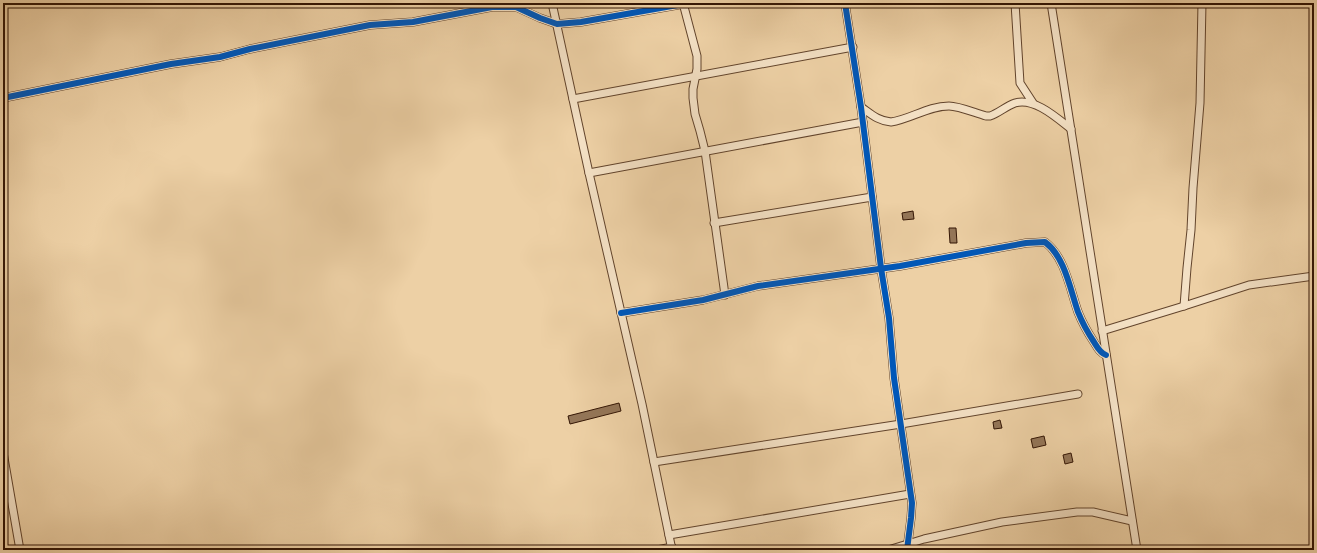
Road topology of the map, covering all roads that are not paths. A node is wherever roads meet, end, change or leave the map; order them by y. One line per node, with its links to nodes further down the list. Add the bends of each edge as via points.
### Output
1 (552, 3): 7 (street)
2 (685, 3): 7 (street); 9 (street, via 696,56)
3 (845, 3): 8 (street)
4 (1016, 3): 12 (street, via 1020,83)
5 (1051, 3): 15 (street)
6 (1202, 3): 23 (street, via 1200,103)
7 (558, 24): 10 (street, via 516,7 492,6 413,22 370,25 220,57 171,64); 11 (street)
8 (853, 48): 9 (street); 13 (street)
9 (695, 77): 11 (street); 16 (street, via 692,89 694,106)
10 (3, 98)
11 (573, 99): 17 (street)
12 (1033, 103): 13 (street, via 1019,102 994,115 986,116 956,106 943,106 891,122 876,118); 15 (street)
13 (861, 107): 14 (street)
14 (863, 122): 16 (street); 18 (street)
15 (1070, 129): 25 (street)
16 (705, 151): 17 (street); 19 (street)
17 (589, 173): 24 (street)
18 (872, 197): 19 (street); 20 (street)
19 (714, 223): 22 (street)
20 (881, 268): 22 (street, via 758,286); 26 (street, via 1026,243 1046,242 1062,263 1087,331 1100,352); 28 (street)
21 (1314, 276): 23 (street, via 1249,285)
22 (725, 296): 24 (street)
23 (1184, 306): 25 (street)
24 (621, 313): 30 (street)
25 (1102, 331): 26 (street)
26 (1106, 355): 32 (street)
27 (1078, 394): 28 (street)
28 (901, 424): 30 (street); 31 (street)
29 (3, 452): 36 (street)
30 (654, 462): 33 (street)
31 (910, 494): 33 (street); 34 (street, via 911,518)
32 (1132, 522): 34 (street, via 1093,512 1077,512 1002,522 924,539); 39 (street)
33 (669, 535): 35 (street)
34 (907, 547): 38 (street)
35 (672, 548): 37 (street)
36 (20, 550)
37 (656, 550)
38 (888, 550)
39 (1137, 550)

